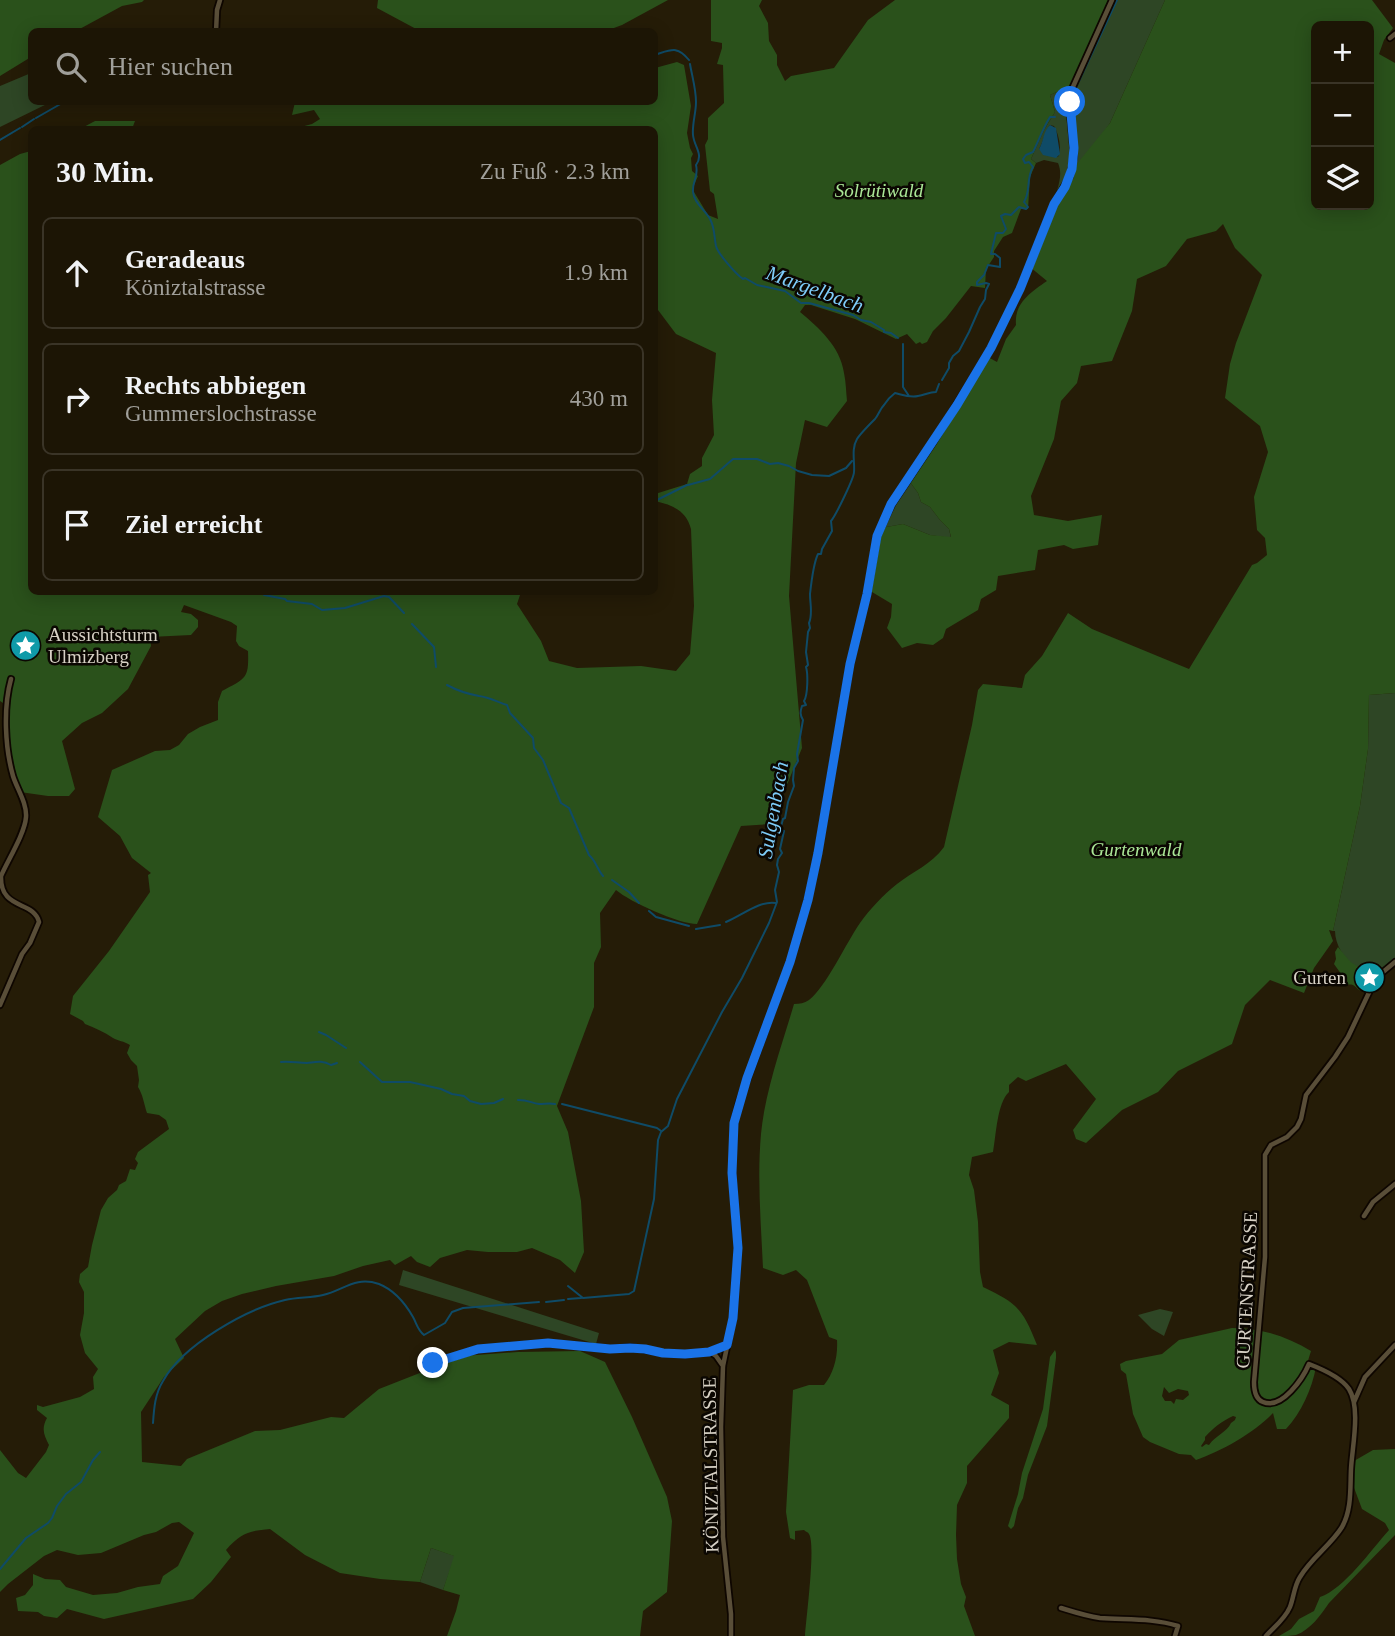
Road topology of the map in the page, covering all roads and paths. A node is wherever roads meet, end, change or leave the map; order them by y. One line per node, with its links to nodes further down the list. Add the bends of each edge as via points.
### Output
1 (220, 0): 3 (street)
2 (1112, 0): 9 (street, KÖNIZTALSTRASSE, via 1072,89 1074,148 1065,187 991,348 891,504 877,536 808,900 734,1123 732,1173 738,1248)
3 (216, 28)
4 (11, 679): 6 (street, via 6,725 10,762 27,816 1,885 9,900 35,913 39,922)
5 (1395, 962): 14 (street, GURTENSTRASSE, via 1377,977 1348,1037 1308,1092 1297,1127 1269,1146 1264,1160 1266,1250 1255,1392 1264,1402 1278,1401 1304,1375 1308,1364 1342,1382)
6 (0, 1005)
7 (1395, 1184): 8 (street)
8 (1364, 1216)
9 (727, 1345): 11 (street); 13 (street, KÖNIZTALSTRASSE)
10 (1395, 1345): 14 (street, via 1365,1377)
11 (709, 1352): 12 (street, via 548,1343 478,1349); 13 (street, KÖNIZTALSTRASSE)
12 (433, 1363)
13 (723, 1366): 16 (street, KÖNIZTALSTRASSE, via 721,1482)
14 (1353, 1402): 18 (street, via 1355,1436 1345,1521 1301,1575 1284,1618)
15 (1061, 1608): 17 (street, via 1095,1617 1172,1624 1178,1626)
16 (732, 1636)
17 (1175, 1636)
18 (1266, 1636)

